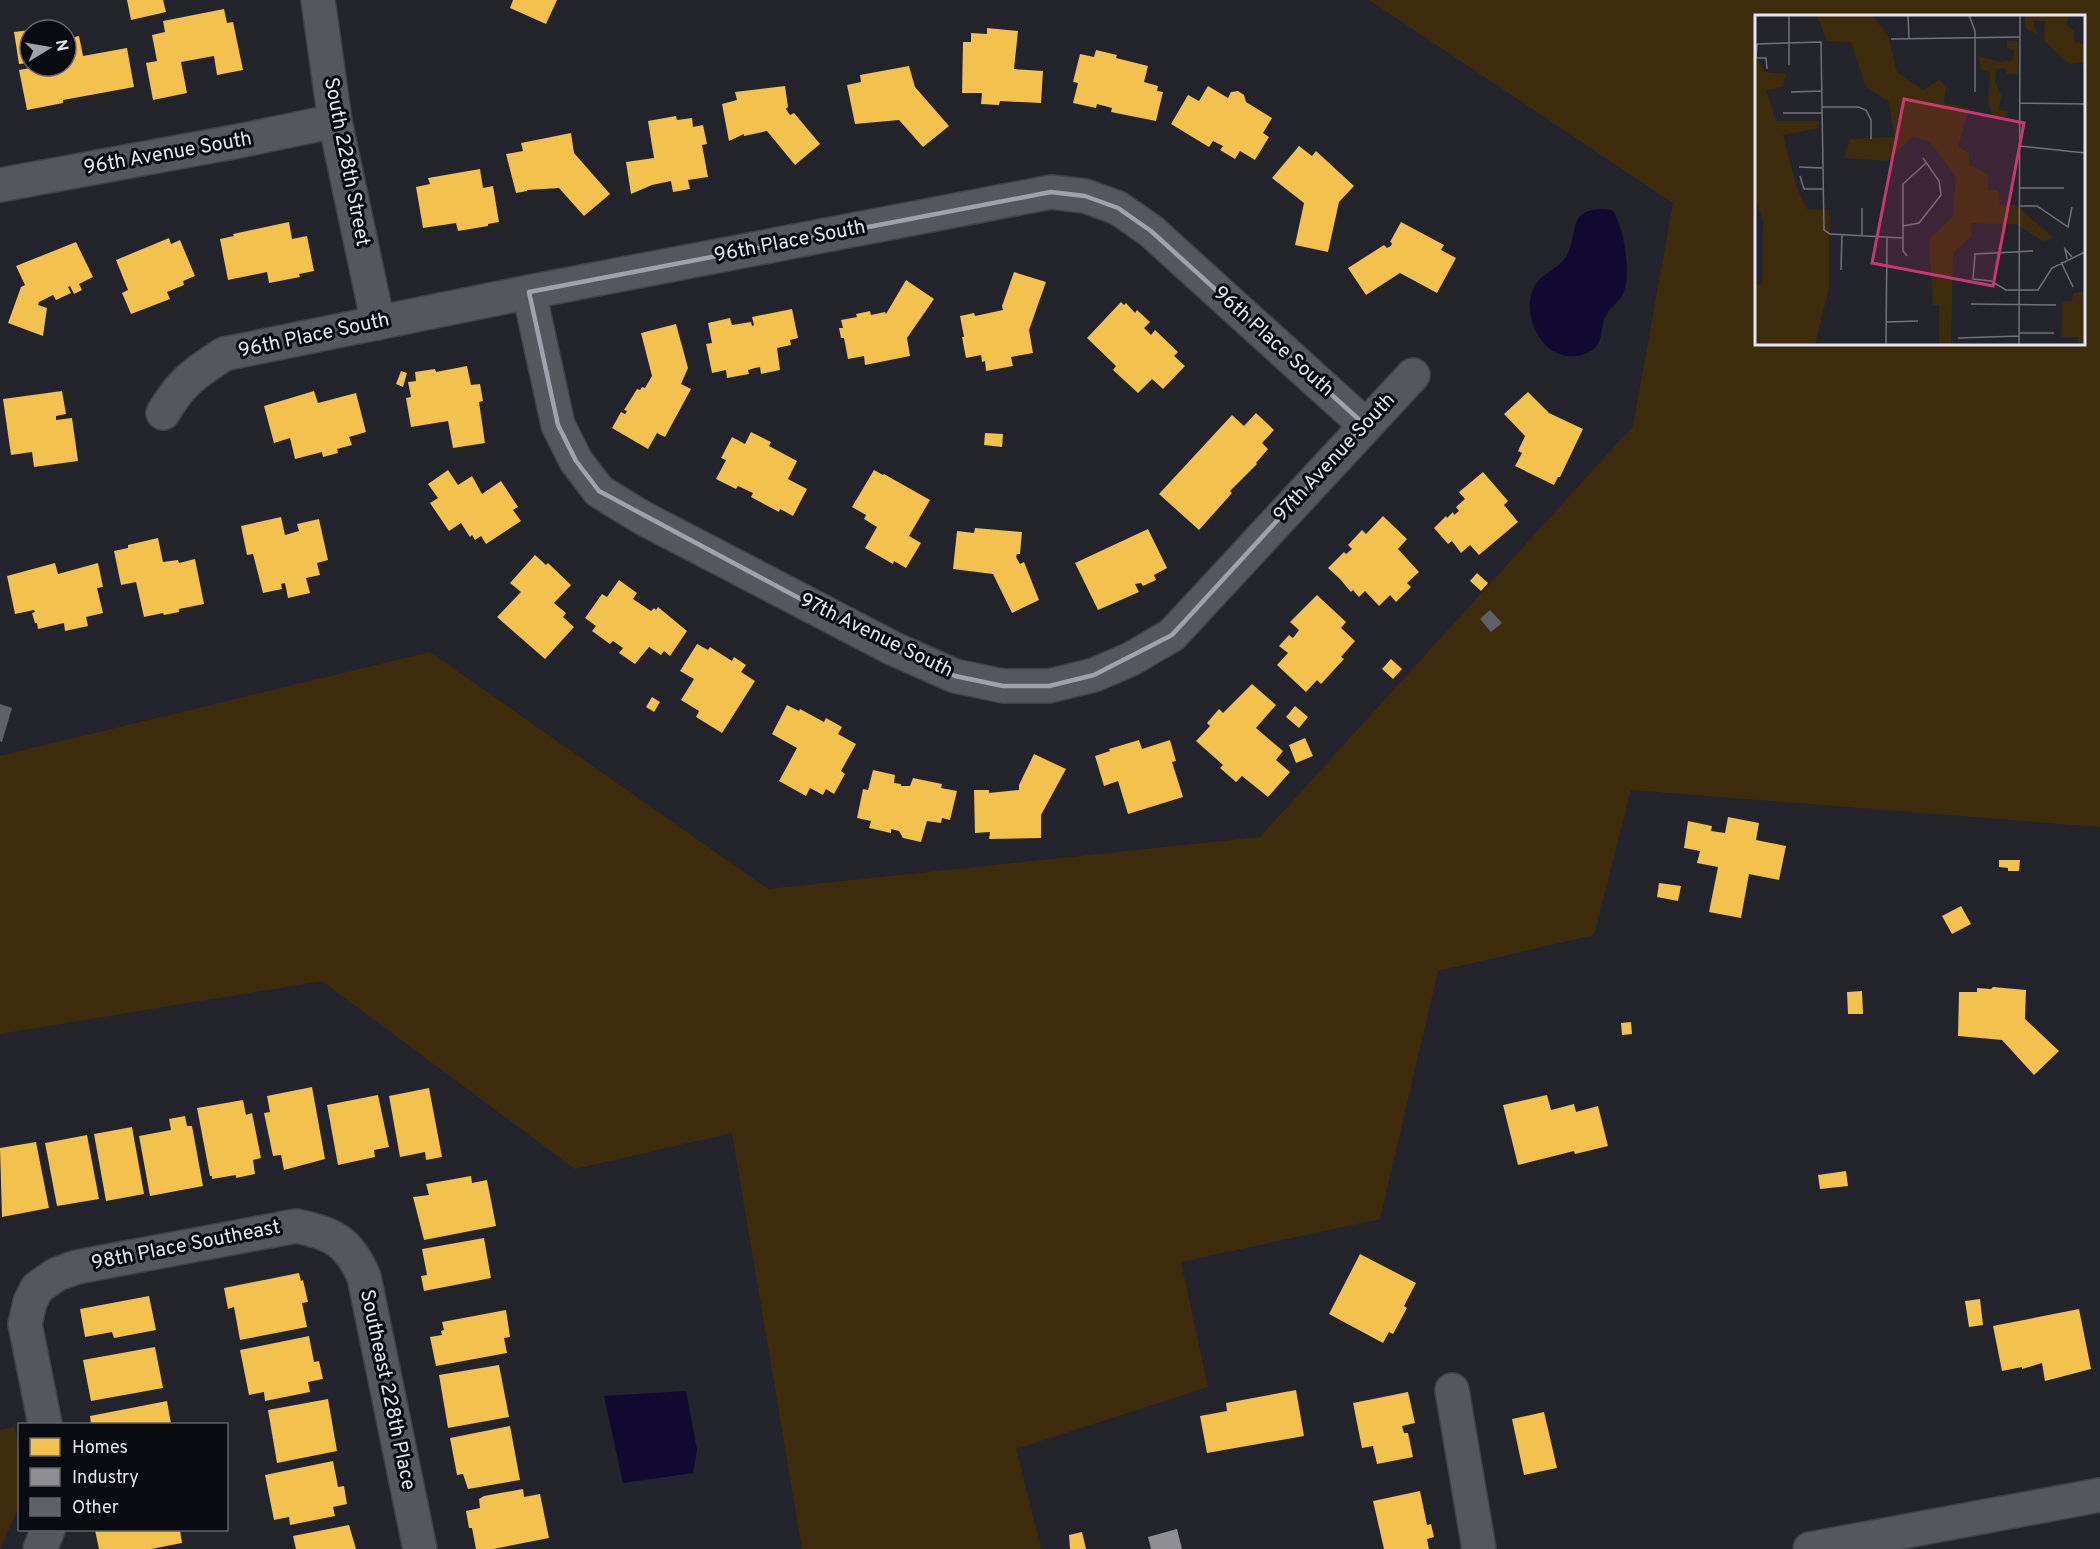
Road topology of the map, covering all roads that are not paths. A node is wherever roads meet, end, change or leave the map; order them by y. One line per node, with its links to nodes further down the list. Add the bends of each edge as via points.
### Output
1 (318, 0): 2 (street, South 228th Street)
2 (335, 121): 3 (street, 96th Avenue South); 5 (street, South 228th Street)
3 (0, 185)
4 (529, 292): 5 (street, 96th Place South); 8 (street, 96th Place South, via 1051,192 1085,196 1118,208 1151,231); 8 (street, 97th Avenue South, via 558,425 576,461 600,491 641,517 894,649 956,676 1003,687 1049,686 1094,675 1172,635)
5 (378, 322): 7 (street, 96th Place South, via 224,354 192,375)
6 (1413, 375): 8 (street, 97th Avenue South)
7 (164, 413)
8 (1365, 425)
9 (339, 1239): 11 (street, 98th Place Southeast, via 296,1226 57,1274 37,1288 25,1324); 15 (street, Southeast 228th Place, via 356,1257 364,1277)
10 (1452, 1390): 16 (street)
11 (45, 1423)
12 (2100, 1494): 17 (street)
13 (48, 1531): 14 (street)
14 (40, 1549)
15 (420, 1549)
16 (1479, 1549)
17 (1810, 1549)

